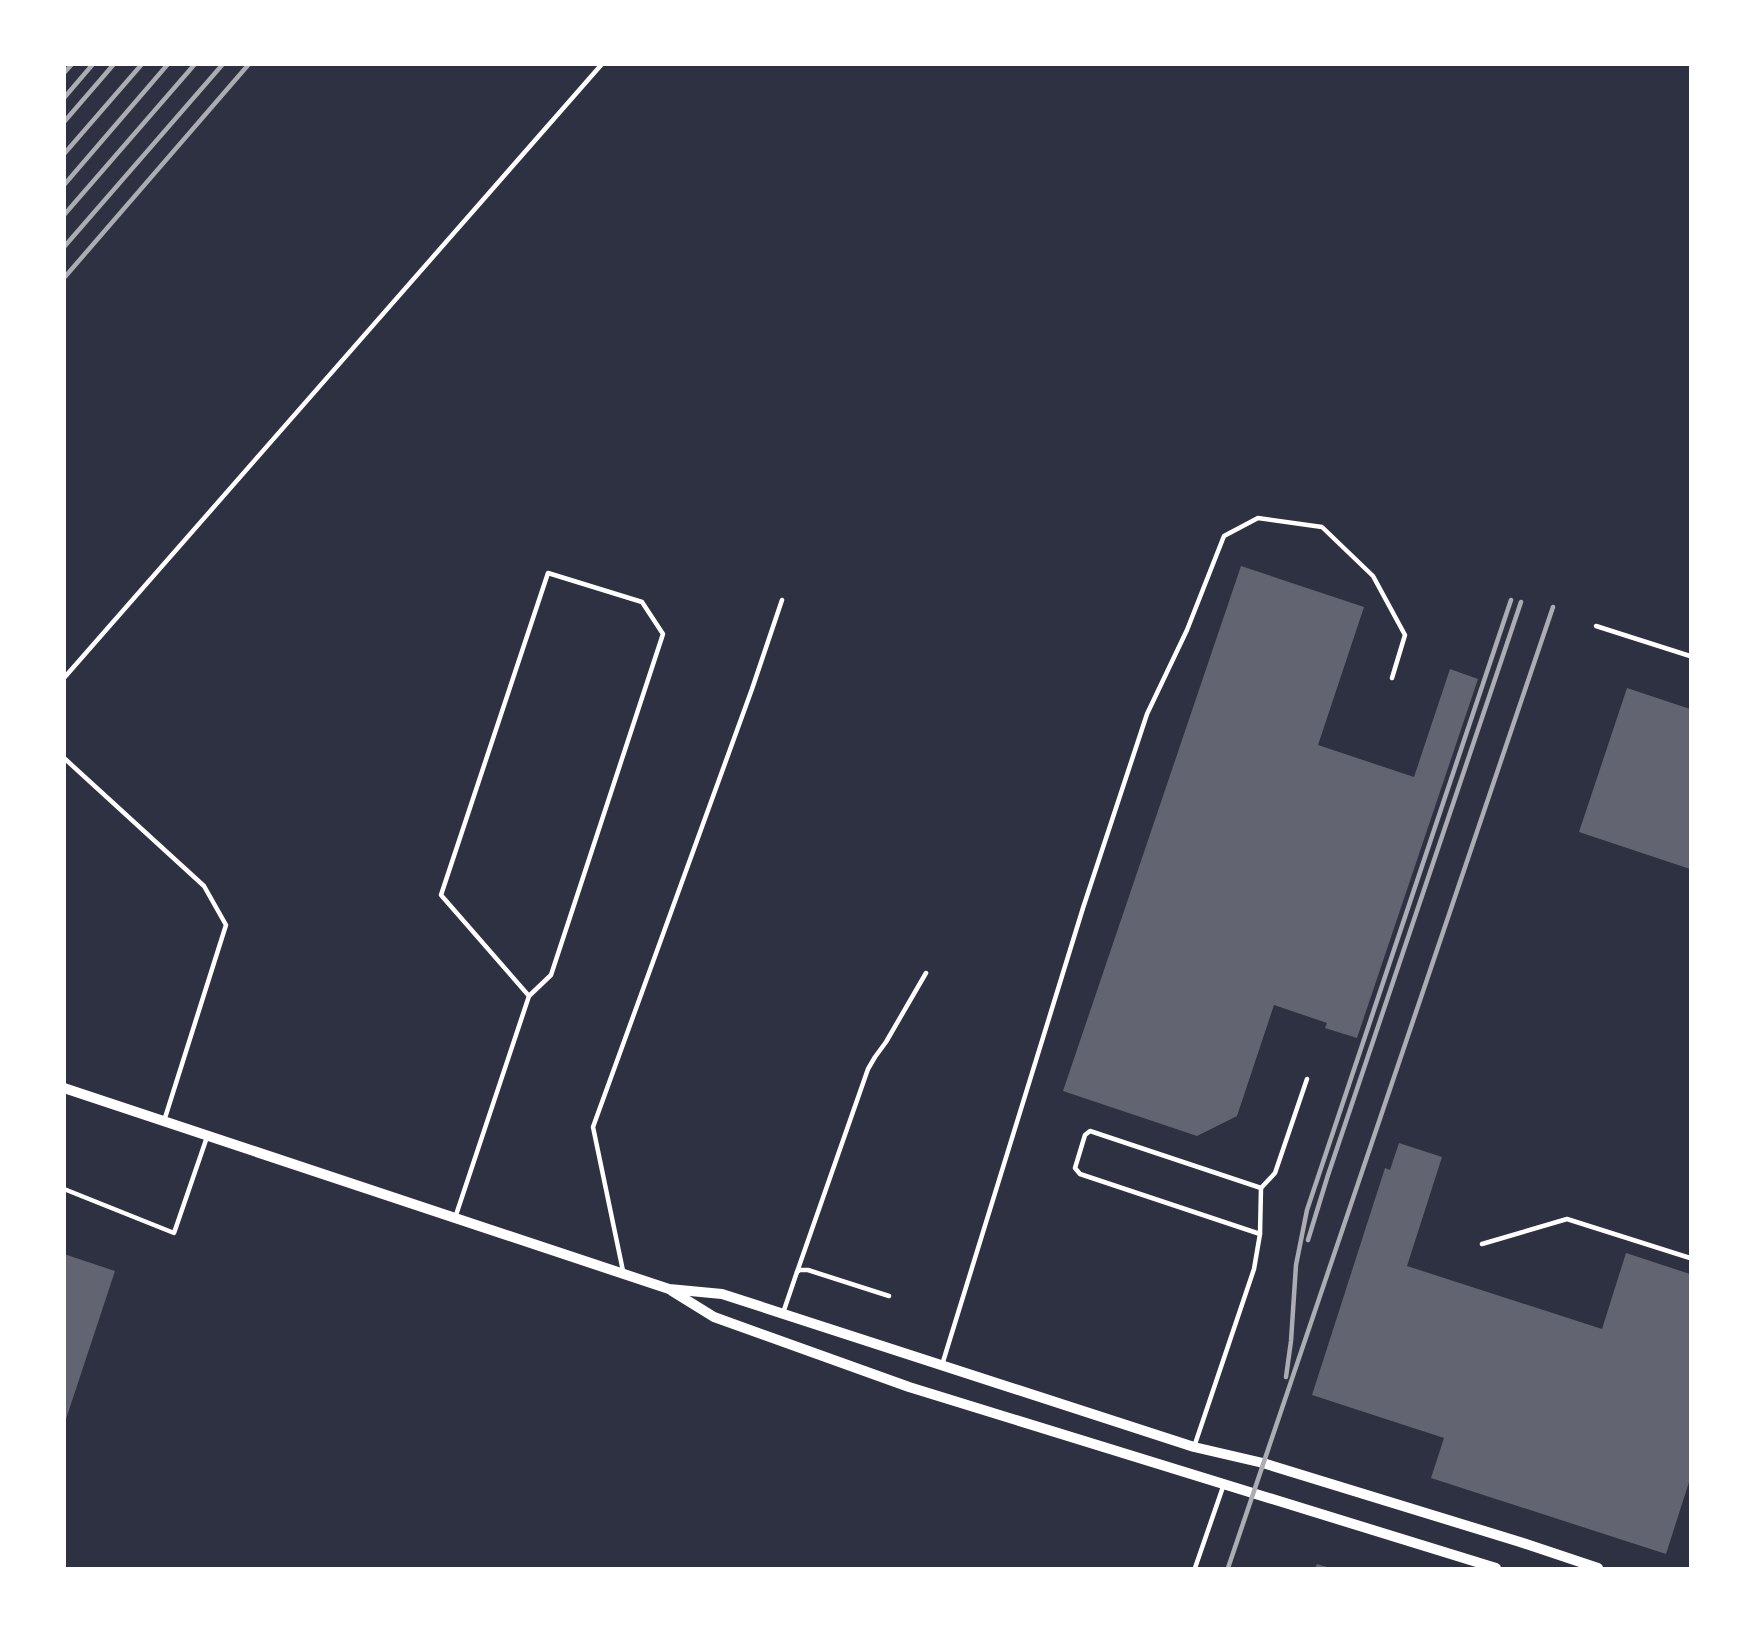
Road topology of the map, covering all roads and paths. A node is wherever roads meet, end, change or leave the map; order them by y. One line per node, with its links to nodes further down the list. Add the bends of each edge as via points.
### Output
1 (602, 64): 5 (lane)
2 (782, 600): 21 (lane, via 594,1126)
3 (1596, 626): 4 (lane)
4 (1690, 656)
5 (64, 678)
6 (1392, 678): 25 (lane, via 1405,635 1373,576 1323,527 1258,518 1224,536 1187,630 1147,714)
7 (64, 758): 12 (lane, via 204,886 226,925)
8 (926, 974): 20 (lane, via 868,1069)
9 (530, 996): 9 (lane, via 551,975 663,634 642,602 548,573 441,895); 16 (lane)
10 (1307, 1079): 14 (lane, via 1275,1173)
11 (64, 1088): 12 (street)
12 (164, 1121): 13 (street)
13 (207, 1136): 15 (lane, via 174,1233); 16 (street)
14 (1261, 1188): 17 (lane); 17 (lane, via 1090,1131 1085,1135 1075,1168 1080,1174)
15 (64, 1189)
16 (454, 1218): 21 (street)
17 (1260, 1234): 26 (lane, via 1254,1269)
18 (1482, 1244): 19 (lane, via 1568,1219)
19 (1690, 1258)
20 (797, 1272): 23 (lane, via 808,1270); 24 (lane)
21 (624, 1274): 22 (street)
22 (669, 1289): 24 (street, via 722,1294); 27 (street, via 714,1317 898,1383)
23 (889, 1296)
24 (783, 1313): 25 (street)
25 (942, 1365): 26 (street)
26 (1194, 1447): 31 (street, via 1274,1467)
27 (1224, 1484): 28 (street); 29 (lane)
28 (1479, 1566): 30 (street)
29 (1195, 1569)
30 (1496, 1569)
31 (1598, 1569)

